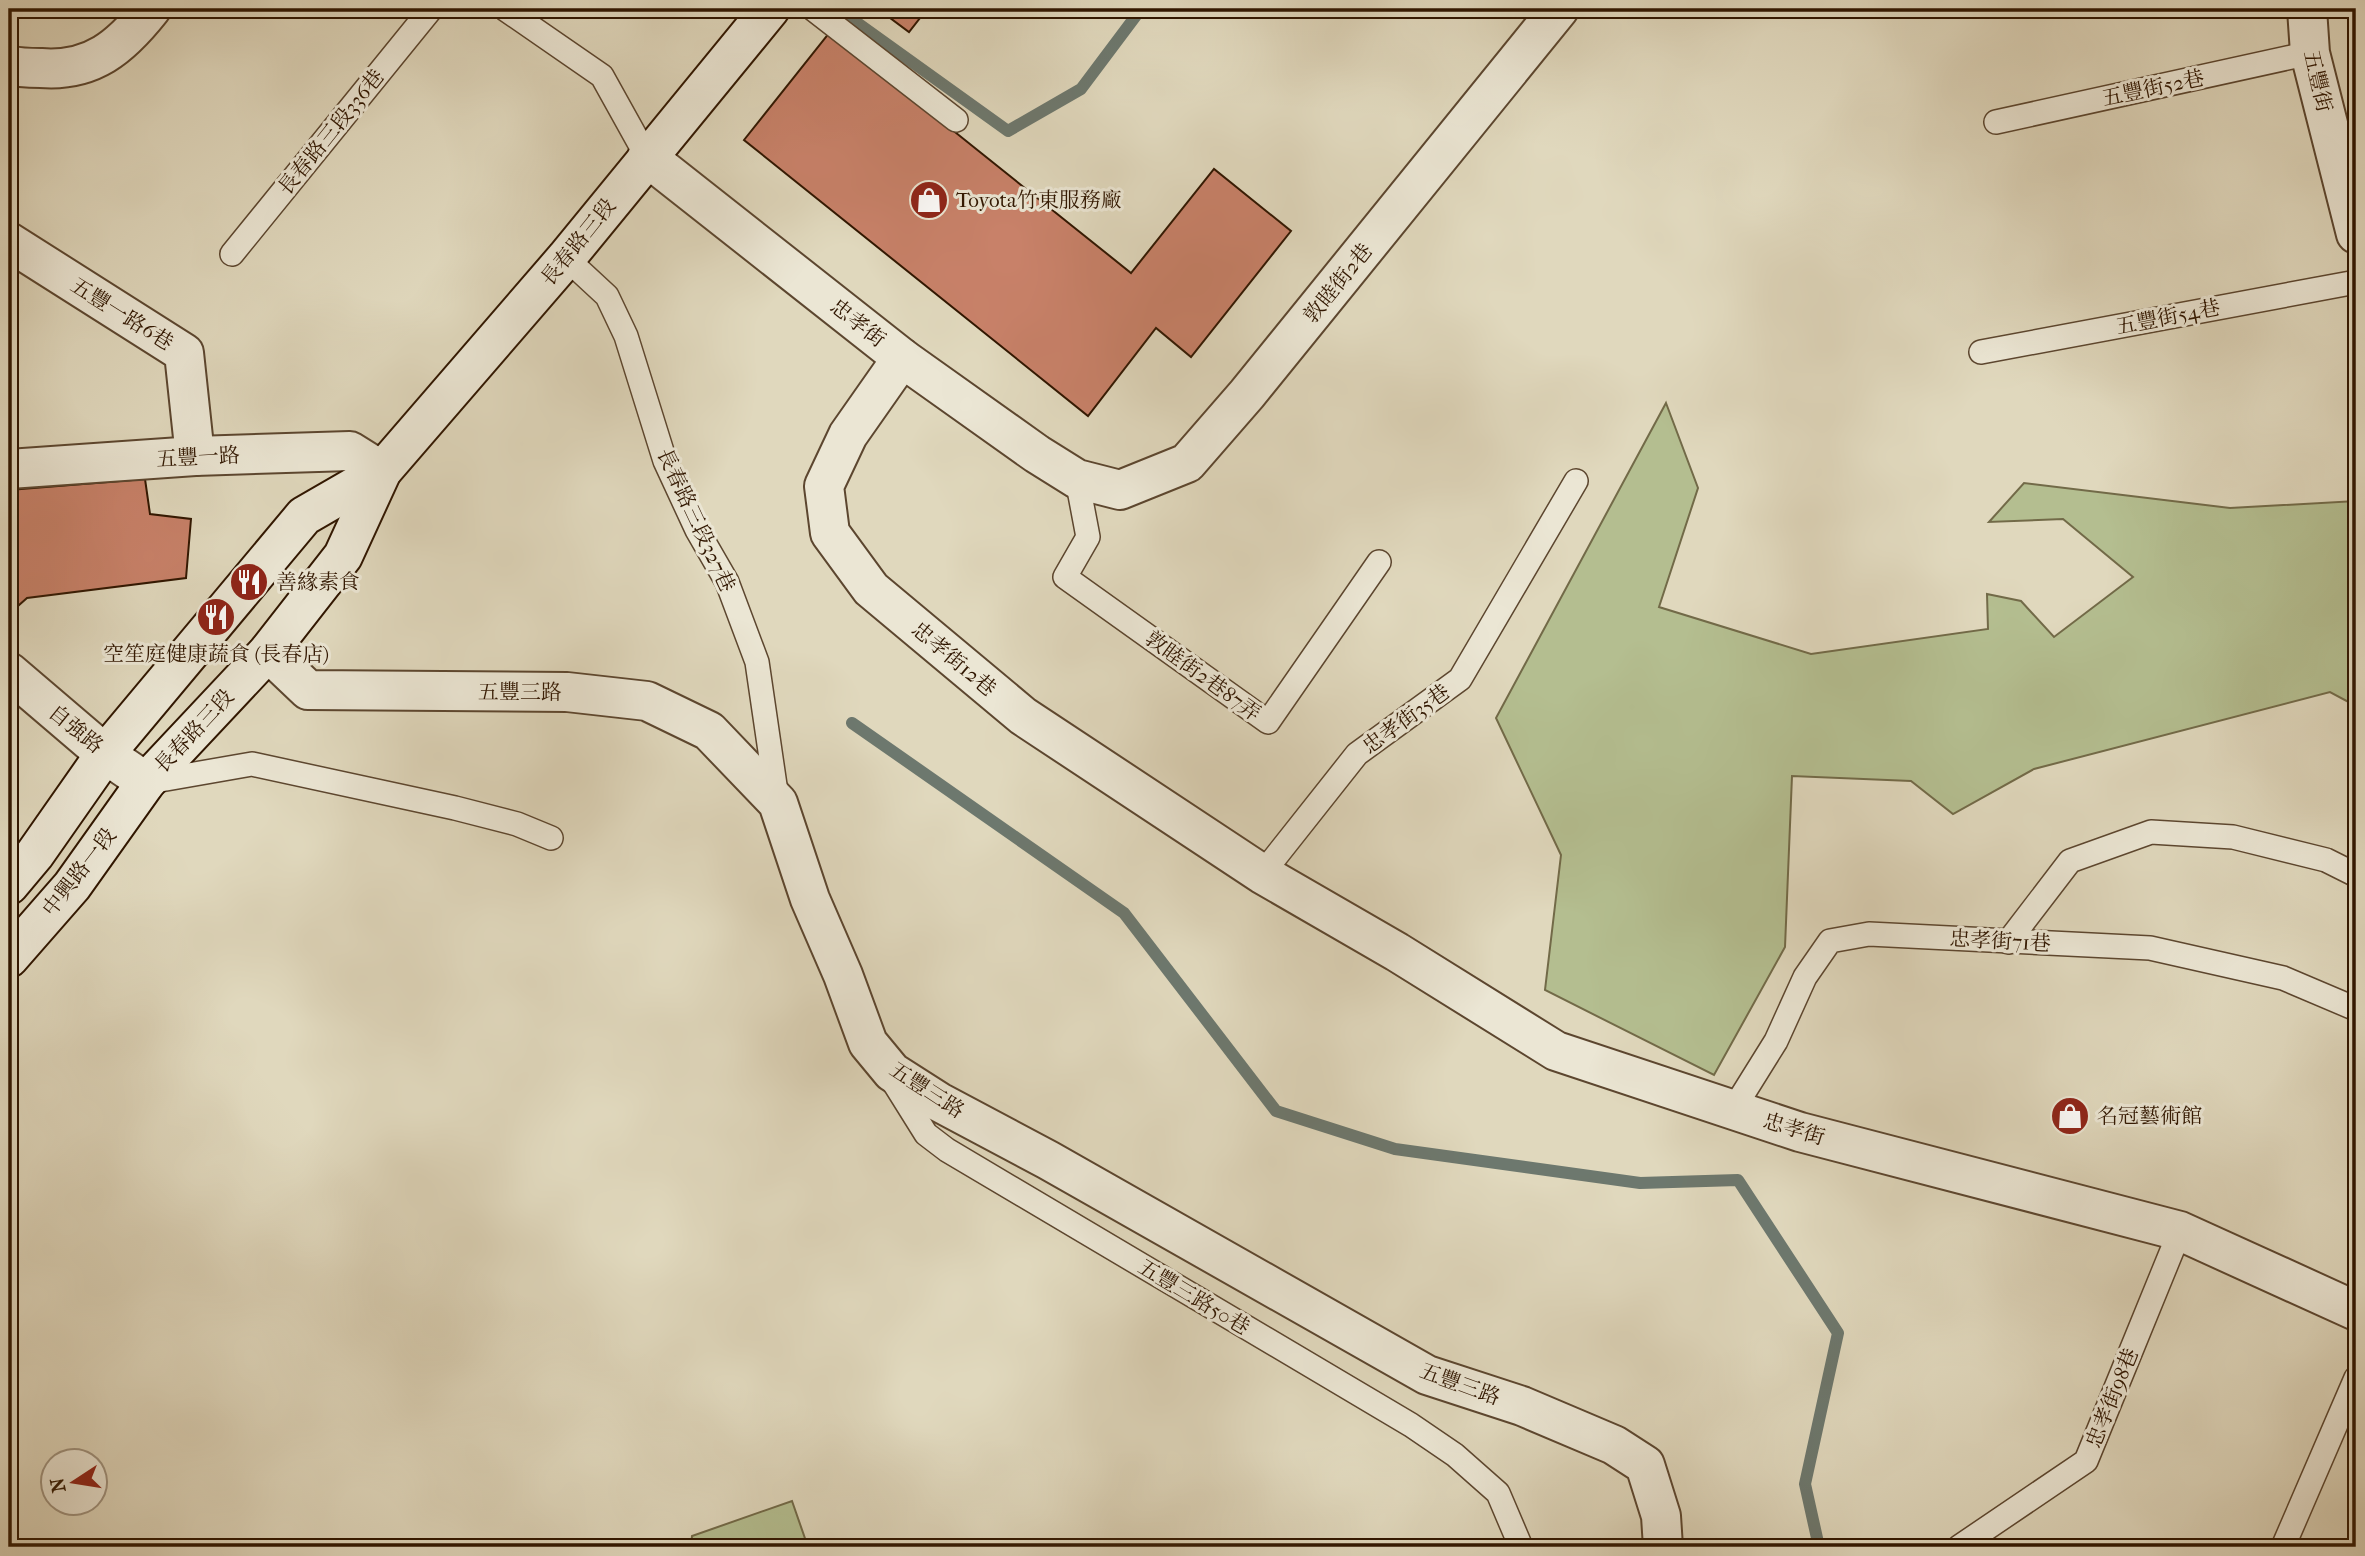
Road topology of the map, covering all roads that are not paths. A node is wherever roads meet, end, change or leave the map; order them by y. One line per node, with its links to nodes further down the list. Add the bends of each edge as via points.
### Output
1 (151, 9): 9 (street, via 117,47 87,64 53,69)
2 (431, 9): 15 (lane, 長春路三段336巷)
3 (505, 9): 12 (lane, via 602,76)
4 (770, 9): 12 (street, 長春路三段)
5 (813, 9): 10 (lane)
6 (1559, 9): 23 (street, 敦睦街2巷, via 1187,463 1120,490)
7 (2307, 9): 8 (street, 五豐街)
8 (2310, 53): 11 (lane, 五豐街52巷); 13 (street, 五豐街)
9 (9, 65)
10 (956, 120)
11 (1996, 122)
12 (647, 157): 16 (street, 長春路三段); 19 (street, 忠孝街)
13 (2356, 234)
14 (9, 242): 20 (street, 五豐一路6巷, via 184,353)
15 (232, 254)
16 (566, 258): 22 (street, 長春路三段); 30 (lane, 長春路三段327巷, via 607,296 626,336 665,461 727,582 757,662)
17 (2356, 282): 18 (lane, 五豐街54巷)
18 (1980, 352)
19 (902, 358): 23 (street, 忠孝街); 32 (street, 忠孝街12巷, via 848,435 824,486 830,533 872,589 1023,716)
20 (195, 456): 21 (street, 五豐一路); 22 (street, 五豐一路, via 349,451)
21 (9, 469)
22 (382, 471): 26 (street, 長春路三段, via 343,556); 28 (street, 長春路三段, via 304,516)
23 (1077, 479): 25 (lane, 敦睦街2巷87弄, via 1088,537 1065,577 1268,722)
24 (1576, 481): 32 (lane, 忠孝街35巷, via 1460,679 1357,754)
25 (1379, 562)
26 (268, 652): 29 (street, 長春路三段); 30 (street, 五豐三路, via 308,690 567,692 647,701 709,731)
27 (9, 672): 28 (street, 自強路)
28 (105, 754): 29 (street, 自強路); 34 (street)
29 (146, 782): 31 (lane, via 252,764 467,811); 36 (street, 中興路一段, via 72,886)
30 (778, 803): 38 (street, 五豐三路, via 810,899)
31 (551, 838)
32 (1262, 874): 39 (street, 忠孝街, via 1556,1051)
33 (2356, 875): 35 (lane, via 2326,860 2234,838 2151,832 2070,861)
34 (9, 885)
35 (2008, 942): 37 (lane, 忠孝街71巷, via 2150,948 2283,978); 39 (lane, 忠孝街71巷, via 1869,934 1830,941 1805,977 1776,1041)
36 (9, 958)
37 (2356, 1009)
38 (868, 1043): 43 (lane, 五豐三路50巷, via 926,1135 1455,1455 1498,1493); 44 (street, 五豐三路, via 892,1072 939,1102 1427,1375 1522,1406 1614,1445 1645,1465 1661,1516)
39 (1733, 1110): 40 (street, 忠孝街, via 1800,1132)
40 (2180, 1231): 41 (street, 忠孝街); 45 (lane, 忠孝街98巷, via 2086,1461)
41 (2356, 1311)
42 (2356, 1378): 46 (lane)
43 (1521, 1547)
44 (1663, 1547)
45 (1959, 1547)
46 (2283, 1547)

